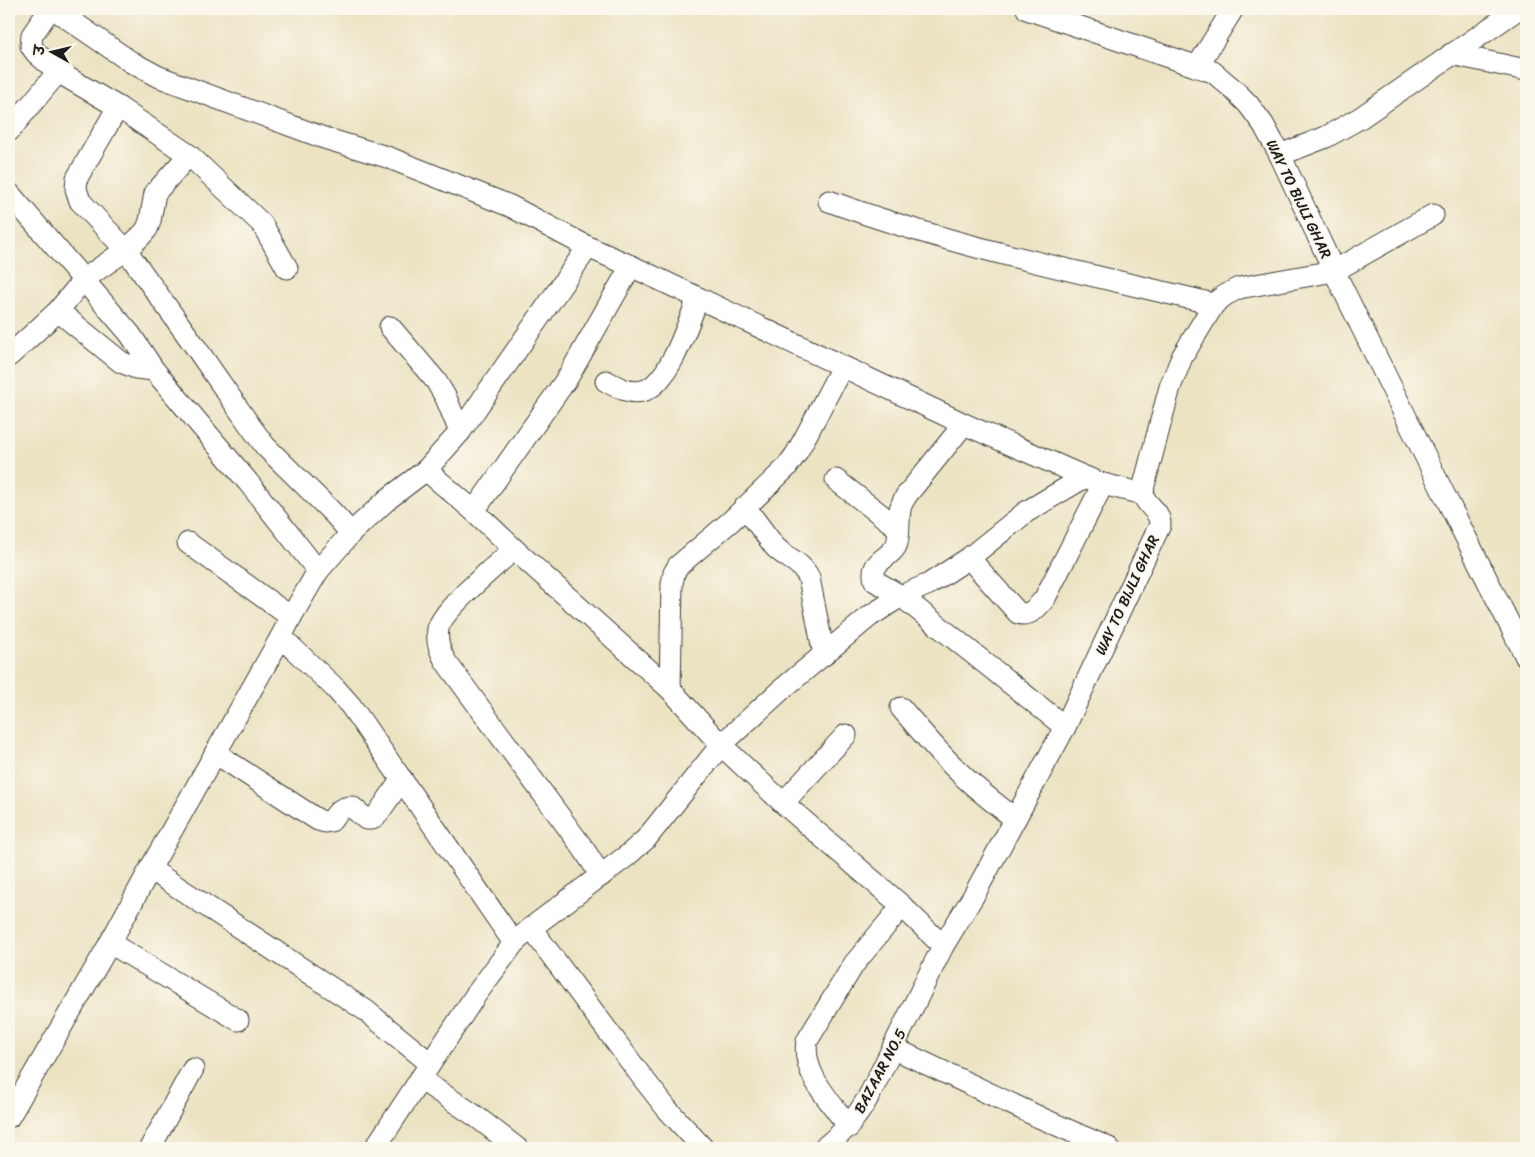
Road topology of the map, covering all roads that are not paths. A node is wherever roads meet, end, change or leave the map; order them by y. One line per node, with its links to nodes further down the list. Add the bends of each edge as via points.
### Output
1 (50, 9): 9 (street, via 32,35 31,46)
2 (54, 9): 17 (street, via 157,76 324,138 387,157 510,206)
3 (1027, 9): 7 (street)
4 (1234, 9): 7 (street)
5 (1518, 9): 6 (street)
6 (1452, 54): 8 (street); 13 (street, via 1360,118 1326,137)
7 (1205, 70): 13 (street, WAY TO BIJLI GHAR, via 1248,104)
8 (1526, 70)
9 (58, 72): 10 (street); 11 (street)
10 (118, 107): 12 (street); 18 (street, via 77,178 76,189 80,201)
11 (9, 131)
12 (189, 155): 18 (street, via 157,189 147,229); 20 (street, via 262,224)
13 (1280, 155): 21 (street, WAY TO BIJLI GHAR)
14 (10, 199): 22 (street)
15 (829, 201): 24 (street, via 871,217 988,250)
16 (1433, 215): 21 (street)
17 (588, 247): 19 (street); 32 (street)
18 (126, 250): 22 (street); 40 (street, via 265,446)
19 (631, 266): 23 (street); 38 (street, via 568,377)
20 (287, 268)
21 (1334, 271): 24 (street, WAY TO BIJLI GHAR, via 1238,288); 49 (street)
22 (84, 280): 25 (street); 29 (street, via 130,334)
23 (698, 298): 28 (street); 30 (street, via 671,364 651,388 633,391)
24 (1214, 304): 36 (street, WAY TO BIJLI GHAR, via 1182,357 1170,387)
25 (58, 311): 27 (street); 29 (street, via 121,362)
26 (390, 327): 32 (street, via 436,381)
27 (9, 356)
28 (842, 367): 31 (street); 37 (street, via 796,454)
29 (154, 370): 44 (street)
30 (606, 381)
31 (964, 424): 35 (street); 39 (street, via 906,496 900,508)
32 (460, 432): 33 (street)
33 (426, 470): 38 (street); 40 (street)
34 (836, 480): 39 (street)
35 (1094, 480): 36 (street); 43 (street, via 1026,512); 43 (street, via 1045,598 1031,612 1018,613)
36 (1143, 494): 52 (street, WAY TO BIJLI GHAR, via 1160,518 1160,525)
37 (746, 507): 48 (street, via 780,552 805,570); 50 (street, via 674,573)
38 (474, 511): 42 (street)
39 (898, 528): 45 (street, via 895,547 876,566 873,574 875,581)
40 (350, 533): 44 (street)
41 (188, 543): 46 (street)
42 (514, 549): 50 (street); 60 (street, via 450,608 438,628 439,650)
43 (969, 558): 45 (street, via 929,584)
44 (318, 571): 46 (street)
45 (901, 596): 48 (street, via 870,616); 52 (street)
46 (291, 617): 47 (street)
47 (281, 637): 55 (street); 56 (street, via 351,706)
48 (824, 655): 54 (street)
49 (1526, 657)
50 (670, 689): 54 (street)
51 (902, 708): 58 (street, via 957,771)
52 (1065, 727): 58 (street, WAY TO BIJLI GHAR)
53 (846, 735): 57 (street)
54 (721, 745): 57 (street); 60 (street, via 646,838)
55 (215, 753): 56 (street, via 325,822 331,821 344,807 352,807 372,819); 59 (street)
56 (402, 779): 63 (street)
57 (783, 803): 61 (street)
58 (1015, 819): 65 (street, WAY TO BIJLI GHAR)
59 (150, 869): 64 (street); 70 (street, via 365,1010)
60 (601, 876): 62 (street)
61 (902, 906): 65 (street); 72 (street, via 854,964 807,1041 805,1051 811,1075)
62 (531, 928): 63 (street); 76 (street, via 667,1109)
63 (514, 943): 70 (street)
64 (110, 944): 67 (street); 71 (street)
65 (943, 946): 66 (street, WAY TO BIJLI GHAR)
66 (922, 985): 68 (street, BAZAAR NO.5)
67 (238, 1020)
68 (893, 1048): 72 (street, BAZAAR NO.5); 78 (street)
69 (194, 1069): 73 (street)
70 (425, 1071): 74 (street); 75 (street)
71 (9, 1117)
72 (849, 1127): 77 (street, BAZAAR NO.5)
73 (150, 1148)
74 (375, 1148)
75 (517, 1148)
76 (703, 1148)
77 (824, 1148)
78 (1109, 1148)

